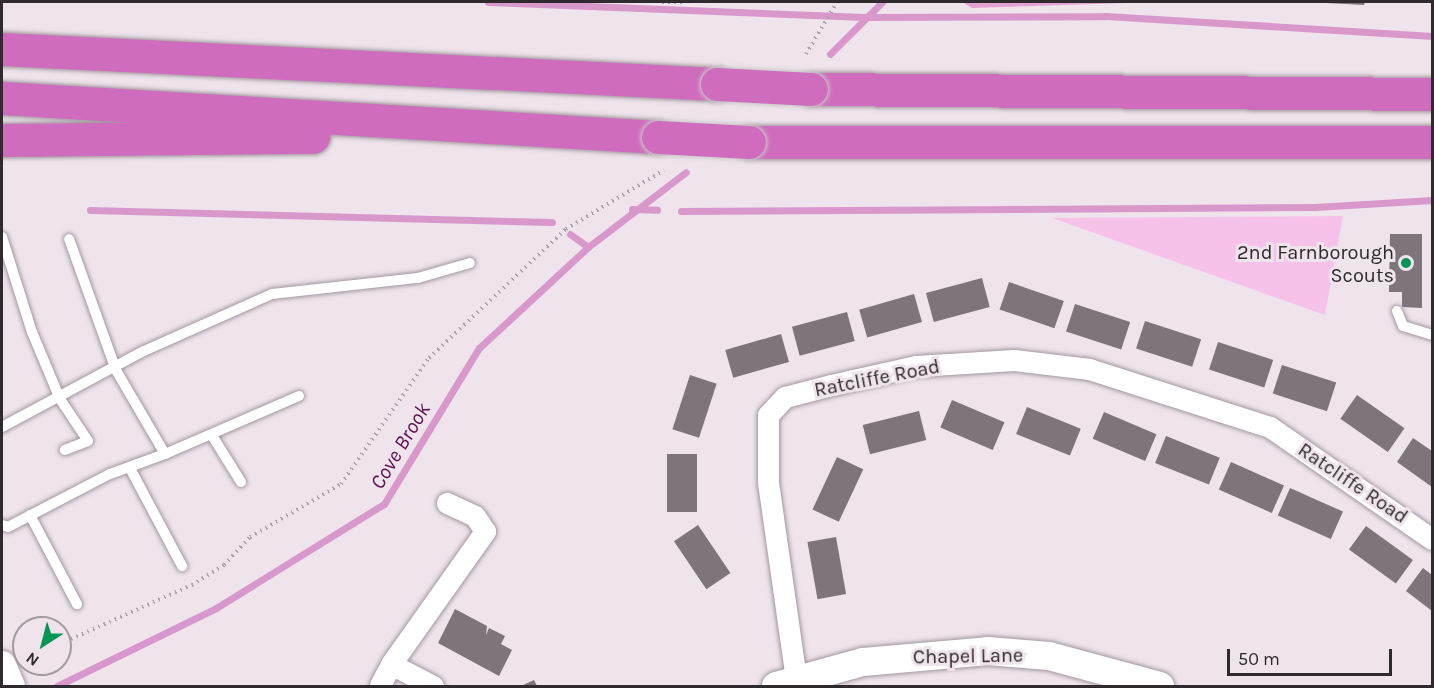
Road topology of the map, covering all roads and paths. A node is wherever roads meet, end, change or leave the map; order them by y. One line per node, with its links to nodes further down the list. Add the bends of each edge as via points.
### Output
1 (662, 2): 2 (path)
2 (683, 2)
3 (837, 2): 6 (path)
4 (2, 26): 7 (highway)
5 (2, 49): 7 (highway)
6 (806, 54)
7 (230, 62): 8 (highway, bridge, via 812,89)
8 (1432, 94)
9 (2, 98): 10 (highway)
10 (516, 132): 11 (highway); 12 (highway, bridge, via 749,142)
11 (2, 140)
12 (1432, 142)
13 (664, 170): 34 (path, via 566,229 429,358 341,484 250,537 201,580)
14 (2, 237): 21 (lane)
15 (69, 239): 19 (lane)
16 (470, 263): 19 (lane, via 418,278 272,294 144,351)
17 (1397, 311): 18 (lane, via 1403,326)
18 (1432, 335)
19 (116, 370): 21 (lane); 25 (lane)
20 (299, 396): 23 (lane)
21 (60, 399): 22 (lane); 24 (lane, via 88,441)
22 (2, 427)
23 (213, 437): 25 (lane); 27 (lane)
24 (65, 450)
25 (165, 454): 26 (lane)
26 (131, 470): 29 (lane, via 110,474); 32 (lane)
27 (241, 482)
28 (447, 503): 35 (street, via 476,516 485,531 406,636)
29 (30, 515): 30 (lane); 33 (lane)
30 (2, 525)
31 (1432, 539): 37 (street, Ratcliffe Road, via 1270,427 1089,369 1014,360 916,366 842,382 785,397 768,415 768,483)
32 (182, 566)
33 (77, 604)
34 (72, 639)
35 (391, 664): 38 (street); 40 (street)
36 (2, 665): 39 (street)
37 (786, 683): 41 (street, Chapel Lane, via 863,662 988,651 1049,656)
38 (380, 685)
39 (10, 687)
40 (433, 687)
41 (1160, 687)

